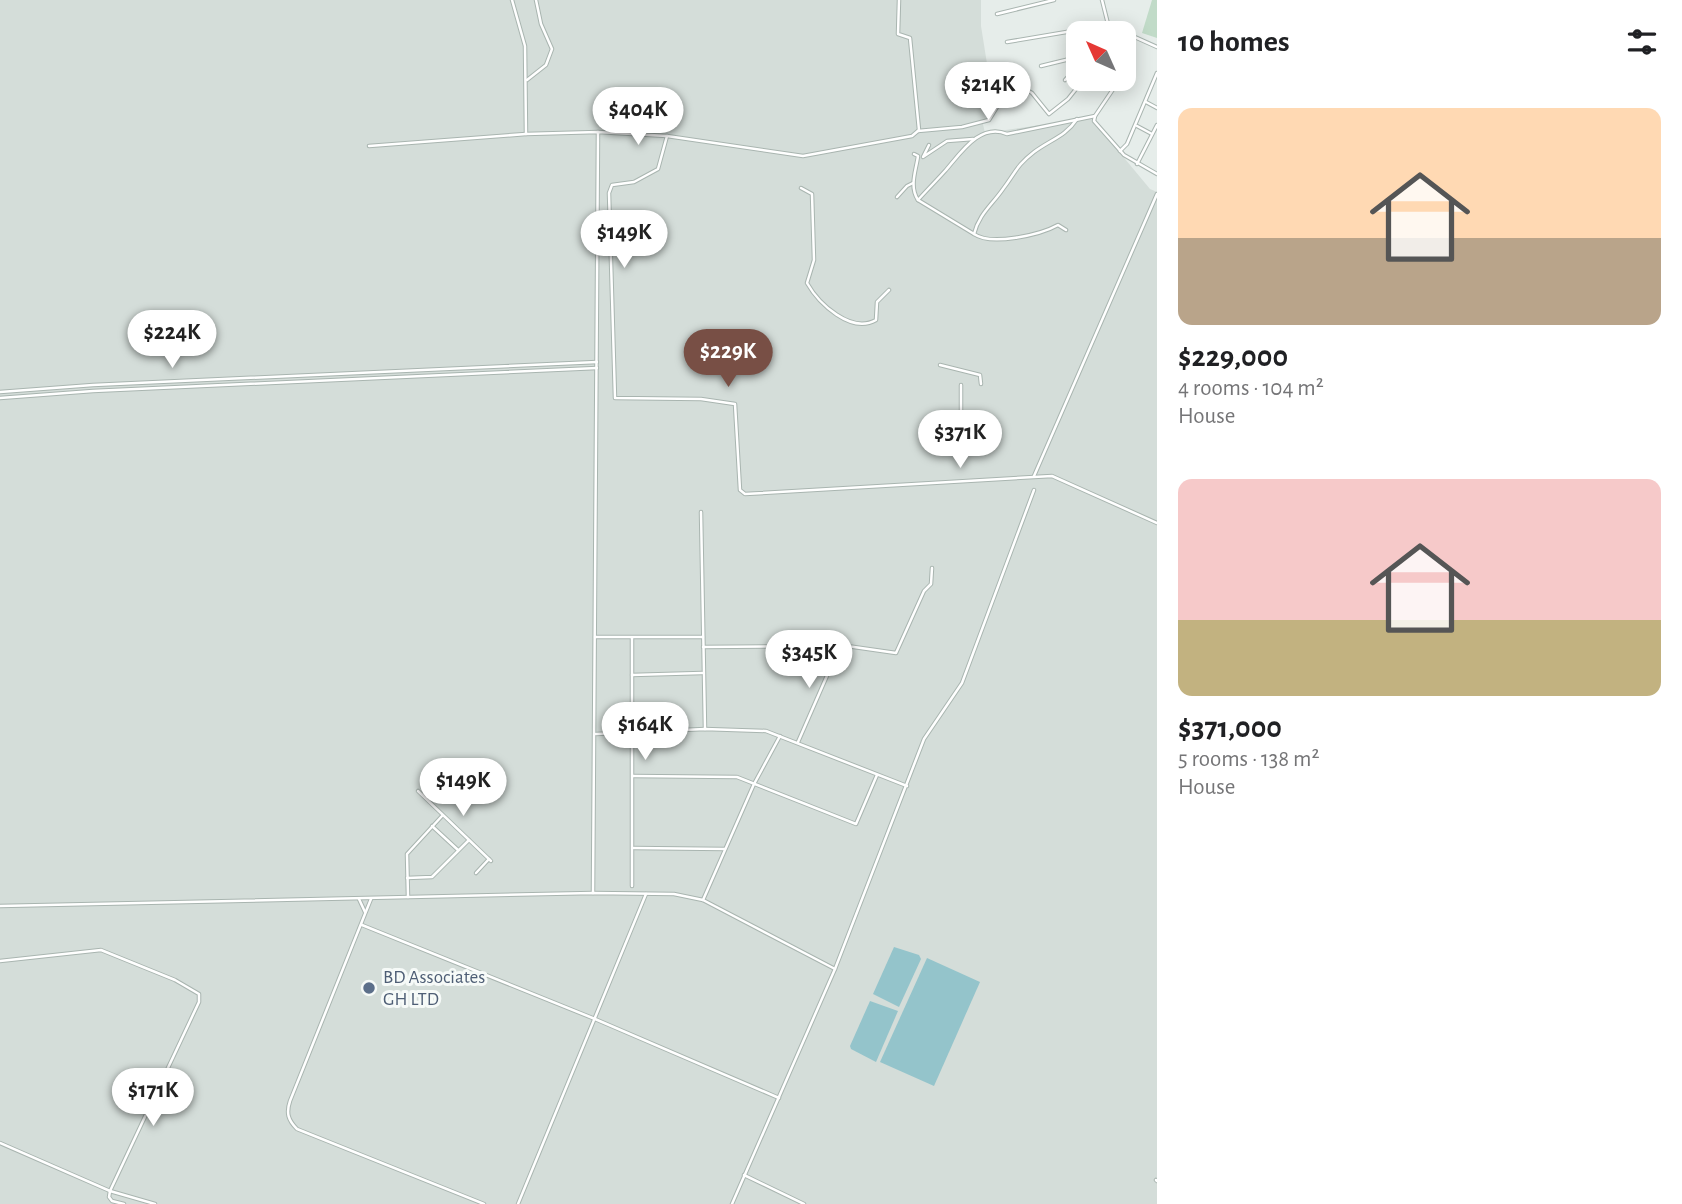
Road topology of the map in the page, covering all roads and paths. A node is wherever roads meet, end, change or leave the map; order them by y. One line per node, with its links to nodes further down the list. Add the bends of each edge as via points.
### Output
1 (512, 0): 16 (street, via 525,46)
2 (536, 0): 16 (street, via 552,49 546,65)
3 (899, 0): 26 (street, via 898,34 910,38)
4 (1054, 0): 6 (street)
5 (1102, 0): 7 (street)
6 (997, 14)
7 (1107, 21)
8 (1066, 32): 10 (street)
9 (1136, 39): 11 (street)
10 (1007, 42)
11 (1157, 47)
12 (1066, 60): 13 (street)
13 (1041, 66)
14 (1157, 73): 20 (street)
15 (1006, 79): 17 (street, via 1032,93 1049,114)
16 (527, 80): 28 (street)
17 (1074, 91)
18 (1112, 91): 22 (street)
19 (1003, 97): 26 (street, via 989,120)
20 (1146, 102): 21 (street); 24 (street)
21 (1157, 108)
22 (1095, 116): 23 (street); 34 (street, via 1096,124)
23 (1077, 119): 31 (street); 44 (street, via 1066,133 1016,168 980,217)
24 (1136, 125): 29 (street); 34 (street)
25 (1157, 125): 29 (street)
26 (918, 131): 30 (street, via 887,142 803,156)
27 (598, 132): 28 (street); 30 (street); 46 (street)
28 (526, 134): 33 (street)
29 (1152, 134): 36 (street)
30 (667, 136): 54 (street, via 658,169 634,182 612,185 609,193 615,398 735,404 740,490 745,494)
31 (973, 139): 32 (street, via 947,141 923,157); 42 (street)
32 (929, 145)
33 (369, 146)
34 (1120, 151): 36 (street)
35 (914, 154): 38 (street, via 918,156)
36 (1137, 164): 37 (street)
37 (1157, 174)
38 (914, 183): 41 (street); 42 (street)
39 (801, 188): 45 (street, via 812,194 814,260 807,283 822,303 850,321 864,324 876,320 877,302)
40 (1157, 194): 54 (street)
41 (897, 197)
42 (918, 200): 44 (street)
43 (1066, 230): 44 (street, via 1058,225 1007,240)
44 (974, 234)
45 (889, 290)
46 (597, 362): 48 (street); 51 (street)
47 (940, 365): 49 (street, via 980,375)
48 (597, 368): 52 (street); 59 (street)
49 (981, 384)
50 (961, 385): 53 (street)
51 (0, 392)
52 (0, 398)
53 (961, 423)
54 (1034, 476): 57 (street, via 1058,477)
55 (1034, 490): 74 (street, via 962,683 924,739)
56 (701, 512): 60 (street)
57 (1157, 523)
58 (932, 568): 62 (street, via 931,584 898,651)
59 (595, 637): 61 (street); 68 (street)
60 (702, 637): 61 (street); 63 (street)
61 (632, 638): 65 (street)
62 (840, 646): 63 (street); 70 (street)
63 (703, 647): 64 (street)
64 (704, 673): 65 (street); 66 (street)
65 (632, 675): 67 (street)
66 (705, 729): 67 (street); 69 (street, via 766,731)
67 (632, 732): 68 (street); 72 (street)
68 (594, 734): 85 (street)
69 (780, 736): 70 (street); 73 (street)
70 (798, 742): 71 (street)
71 (877, 775): 73 (street, via 856,824); 74 (street)
72 (633, 776): 73 (street, via 718,775); 79 (street)
73 (754, 784): 80 (street)
74 (907, 786): 95 (street)
75 (418, 791): 76 (street)
76 (443, 815): 77 (street); 78 (street)
77 (432, 826): 81 (street); 83 (street, via 407,854)
78 (470, 840): 81 (street); 82 (street, via 490,860)
79 (634, 848): 80 (street); 84 (street)
80 (725, 849): 90 (street)
81 (459, 851): 83 (street, via 432,877)
82 (476, 873)
83 (407, 878): 87 (street)
84 (632, 886)
85 (593, 893): 86 (street); 87 (street)
86 (646, 894): 90 (street); 96 (street)
87 (408, 897): 88 (street)
88 (371, 899): 89 (street); 92 (street)
89 (359, 900): 91 (street); 92 (street)
90 (704, 900): 95 (street)
91 (0, 906)
92 (366, 913): 93 (street)
93 (362, 925): 96 (street); 103 (street, via 290,1101 291,1124)
94 (0, 961): 100 (street, via 101,950 199,994)
95 (835, 969): 97 (street)
96 (595, 1018): 97 (street); 104 (street)
97 (779, 1098): 99 (street)
98 (0, 1143): 100 (street)
99 (744, 1175): 105 (street); 106 (street)
100 (110, 1191): 101 (street, via 112,1201); 102 (street)
101 (124, 1204)
102 (155, 1204)
103 (484, 1204)
104 (518, 1204)
105 (732, 1204)
106 (804, 1204)

